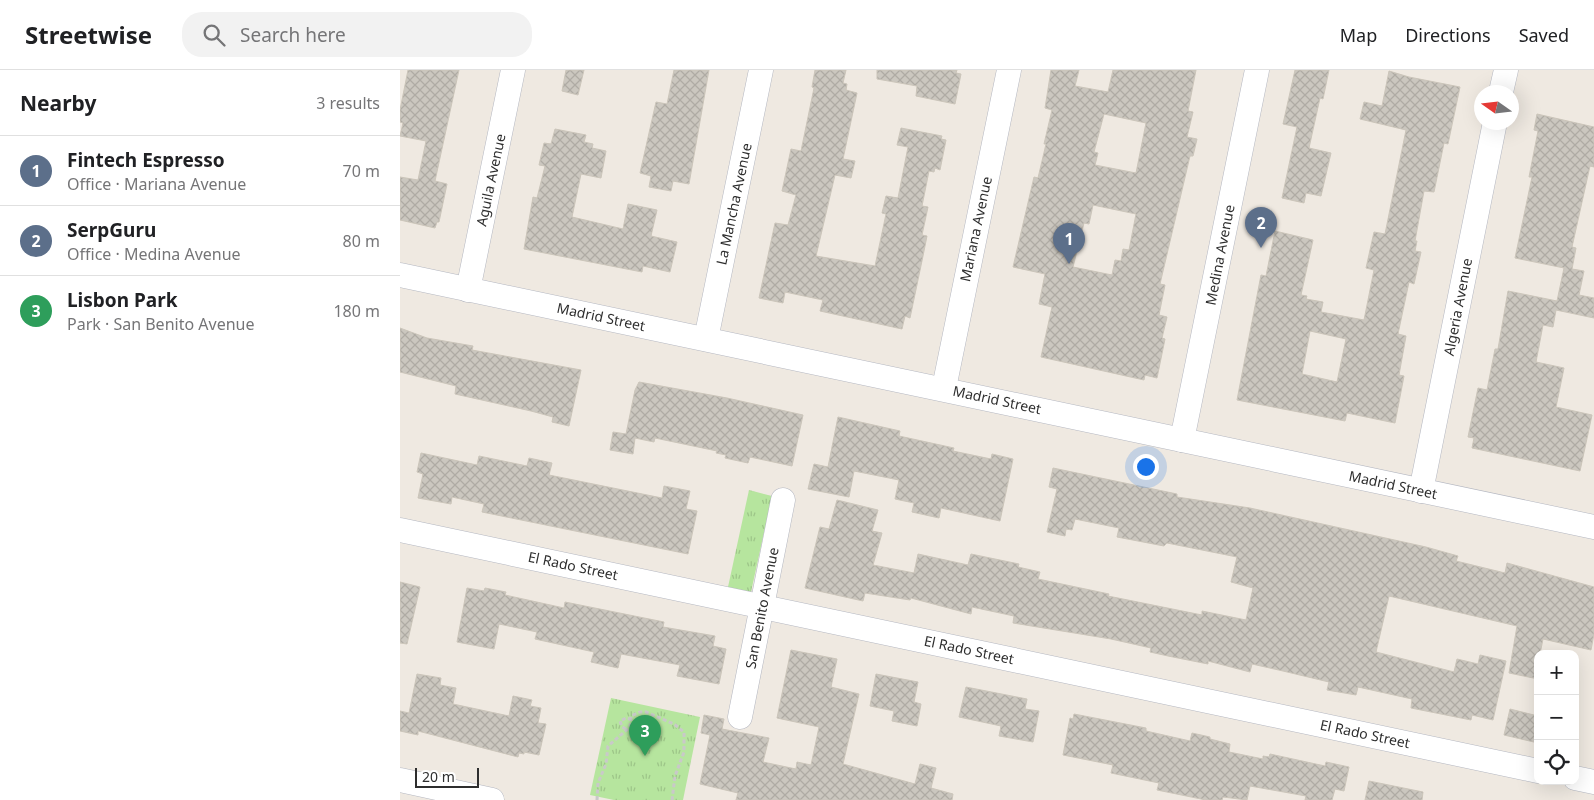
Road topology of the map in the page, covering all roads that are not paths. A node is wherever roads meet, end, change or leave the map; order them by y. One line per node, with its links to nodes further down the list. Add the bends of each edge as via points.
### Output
1 (513, 70): 9 (street, Aguila Avenue)
2 (762, 70): 10 (street, La Mancha Avenue)
3 (1009, 70): 11 (street, Mariana Avenue)
4 (1257, 70): 12 (street, Medina Avenue)
5 (1506, 70): 6 (street)
6 (1503, 85)
7 (1493, 130): 13 (street, Algeria Avenue)
8 (400, 275): 9 (street, Madrid Street)
9 (468, 290): 10 (street, Madrid Street)
10 (706, 339): 11 (street, Madrid Street)
11 (944, 388): 12 (street, Madrid Street)
12 (1182, 440): 13 (street, Madrid Street)
13 (1421, 491): 15 (street, Madrid Street)
14 (783, 500): 17 (street, San Benito Avenue)
15 (1594, 527)
16 (400, 530): 17 (street, El Rado Street)
17 (763, 606): 18 (street, San Benito Avenue); 19 (street, El Rado Street)
18 (740, 717)
19 (1534, 769)
20 (1579, 779): 22 (street)
21 (400, 780): 23 (street)
22 (1594, 782)
23 (485, 799)

